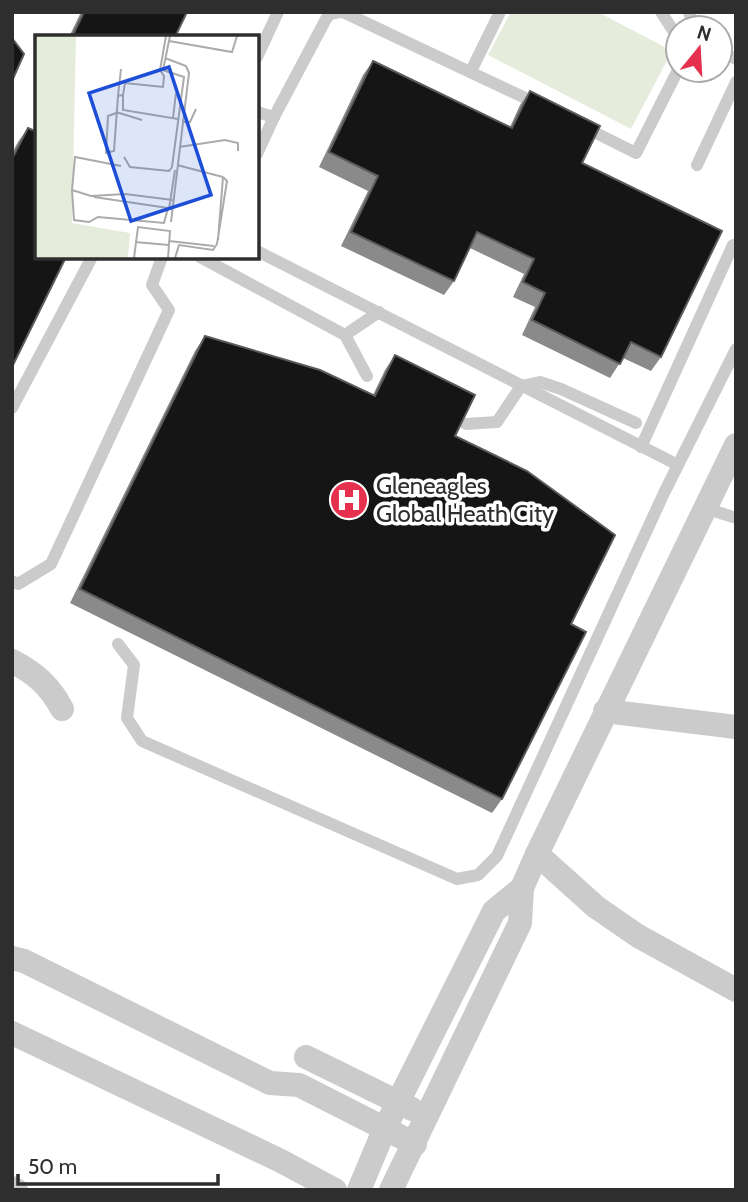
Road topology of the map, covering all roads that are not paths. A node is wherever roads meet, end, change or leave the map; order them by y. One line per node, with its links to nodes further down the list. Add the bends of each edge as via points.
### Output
1 (278, 12): 4 (lane)
2 (342, 12): 5 (lane); 9 (lane, via 326,19)
3 (500, 12): 5 (lane)
4 (259, 53)
5 (471, 71): 7 (lane, via 636,153)
6 (736, 82): 11 (lane)
7 (671, 84)
8 (259, 113): 9 (lane)
9 (274, 117): 10 (lane)
10 (259, 150)
11 (697, 164)
12 (733, 246): 26 (lane)
13 (259, 252): 17 (lane)
14 (91, 259): 22 (lane)
15 (161, 259): 30 (lane, via 152,285 169,310 152,349 51,564 18,584)
16 (204, 259): 18 (lane)
17 (379, 312): 18 (lane); 21 (lane)
18 (345, 335): 20 (lane)
19 (736, 349): 27 (lane)
20 (367, 376)
21 (520, 386): 23 (lane, via 540,382); 24 (lane, via 497,422); 26 (lane)
22 (12, 408)
23 (636, 423)
24 (466, 424)
25 (736, 445): 28 (street)
26 (641, 447): 27 (lane)
27 (678, 465): 31 (lane, via 497,856 478,875 457,879 142,741 127,718 134,665)
28 (705, 508): 29 (lane); 34 (street)
29 (736, 518)
30 (12, 581)
31 (118, 644)
32 (12, 661): 33 (street, via 45,683)
33 (62, 709)
34 (605, 711): 35 (street); 36 (street)
35 (736, 727)
36 (537, 854): 37 (street); 39 (street, via 596,907 638,936)
37 (522, 888): 42 (street, via 494,911); 43 (street, via 520,923)
38 (12, 958): 44 (street, via 270,1083 299,1085)
39 (736, 990)
40 (12, 1033): 46 (street)
41 (306, 1057): 42 (street)
42 (398, 1103): 43 (street); 44 (street)
43 (428, 1117): 45 (street)
44 (385, 1128): 45 (street); 47 (street)
45 (415, 1144): 48 (street)
46 (335, 1190)
47 (359, 1190)
48 (391, 1190)

